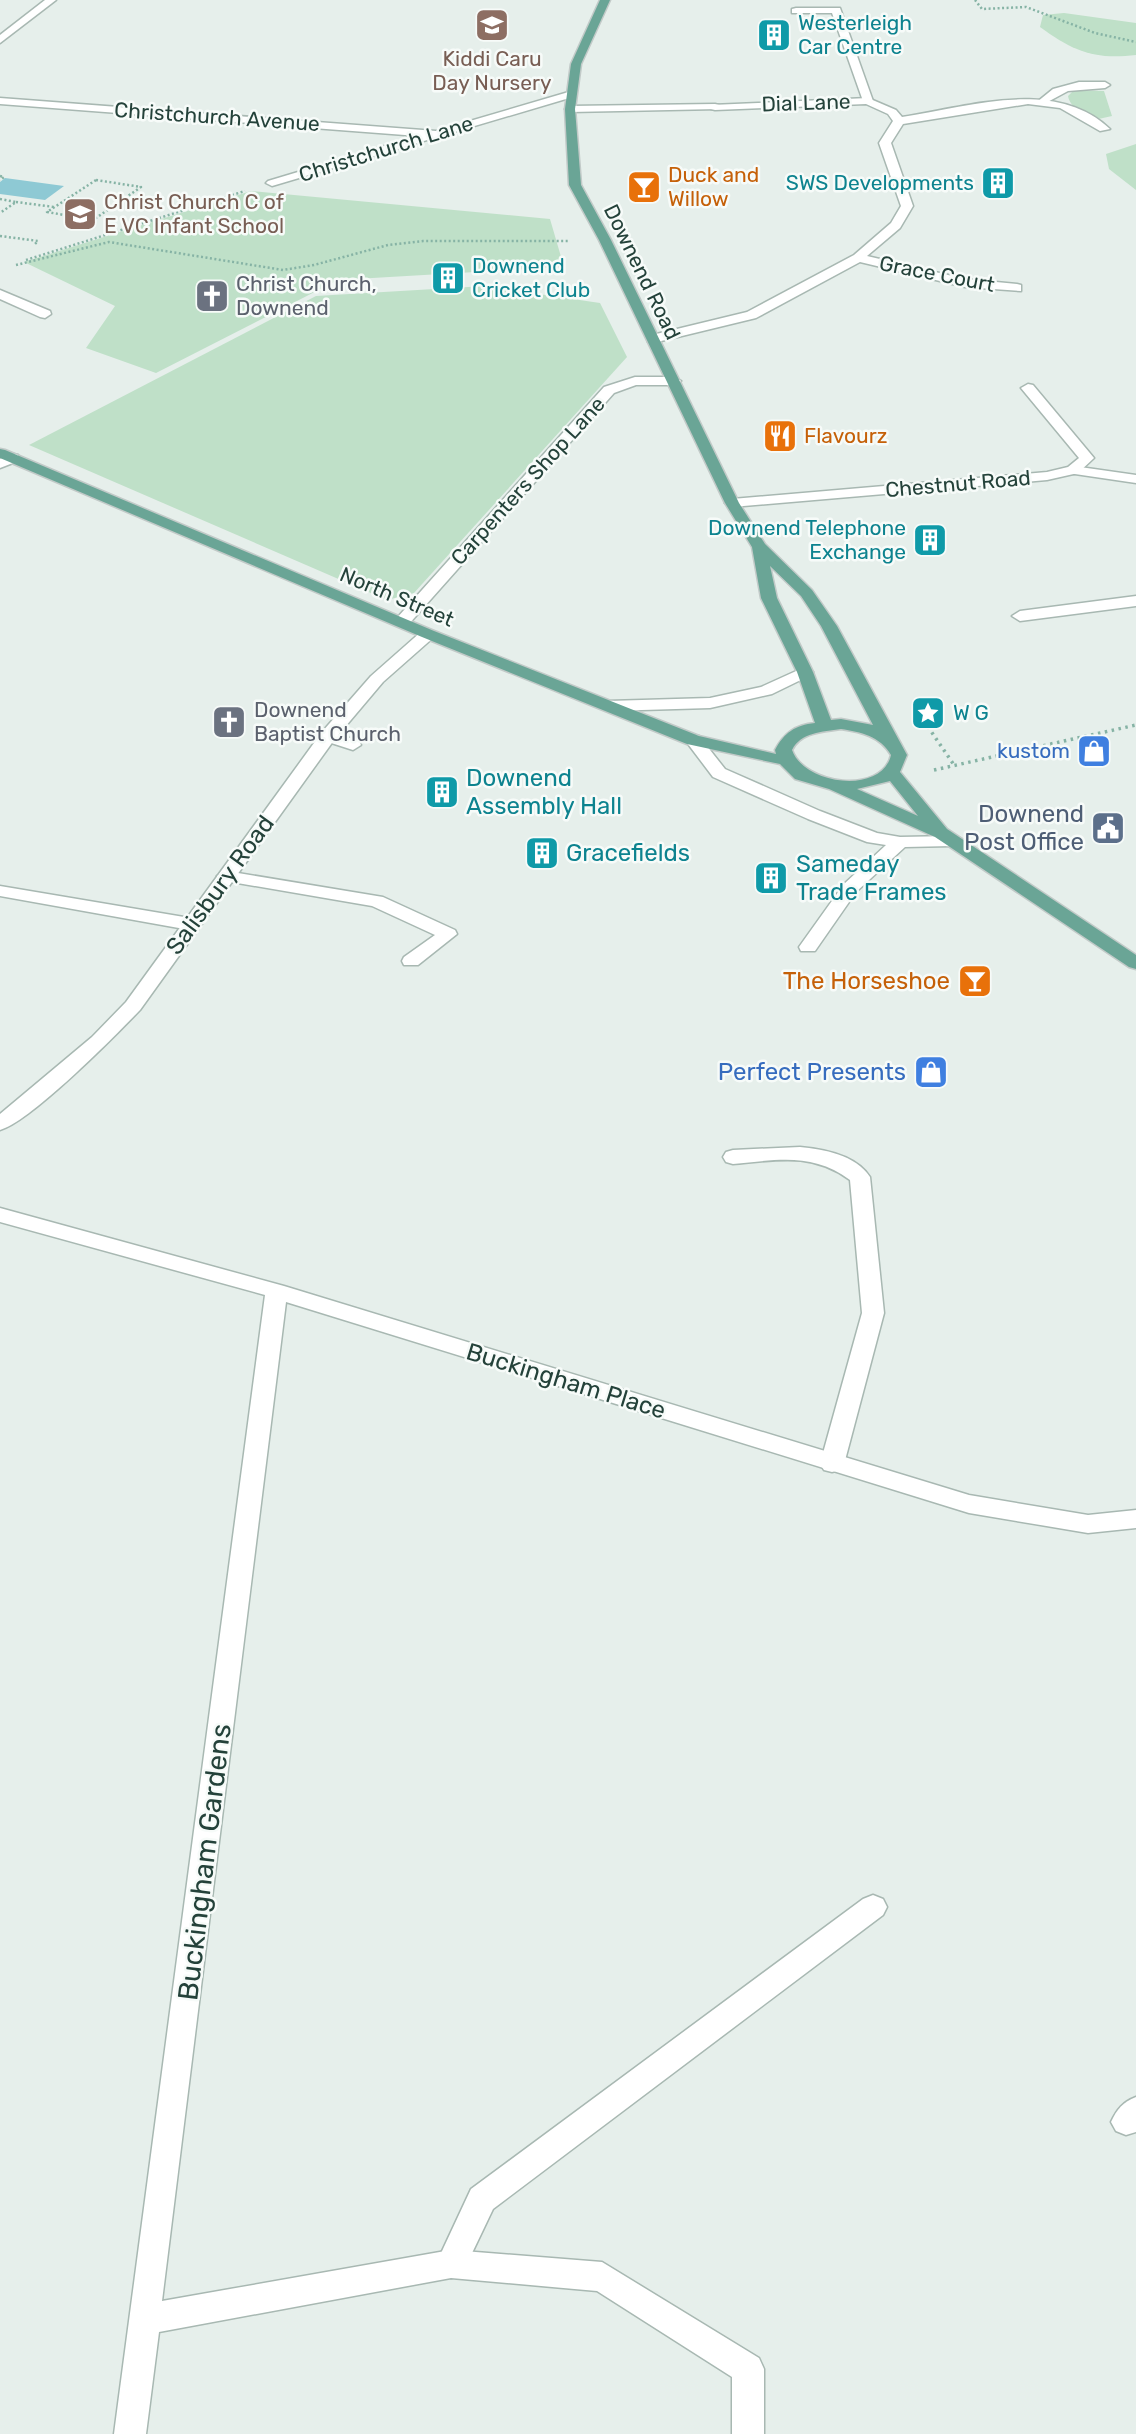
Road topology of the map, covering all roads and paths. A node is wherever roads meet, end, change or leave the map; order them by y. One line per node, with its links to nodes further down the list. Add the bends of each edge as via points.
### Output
1 (51, 0): 5 (street)
2 (605, 0): 8 (main road, Downend Road, via 576,64)
3 (975, 0): 6 (path, via 982,9 1030,7 1100,36)
4 (796, 11): 10 (street, via 836,10)
5 (0, 40)
6 (1136, 42)
7 (1105, 85): 11 (street, via 1071,85)
8 (572, 94): 12 (main road, Downend Road); 15 (street, Christchurch Lane)
9 (0, 101): 15 (street, Christchurch Avenue)
10 (868, 101): 12 (street, Dial Lane); 13 (street, Dial Lane, via 892,112)
11 (1042, 102): 13 (street, via 1007,102); 14 (street, via 1063,105)
12 (570, 109): 22 (main road, Downend Road, via 575,185)
13 (899, 121): 24 (street, via 885,143 907,206 896,225)
14 (1104, 129)
15 (435, 134): 16 (street, Christchurch Lane)
16 (272, 183): 22 (path, Christchurch Lane, via 13,265 109,242 283,270 312,268 352,253 406,243)
17 (0, 199): 18 (path)
18 (16, 202): 19 (path); 20 (path)
19 (54, 207): 19 (path, via 47,212 93,220 141,187 96,180)
20 (0, 214)
21 (0, 236): 23 (path, via 38,241)
22 (605, 240): 28 (main road, Downend Road)
23 (35, 244)
24 (858, 258): 25 (street, Grace Court, via 965,284); 28 (street, via 751,315)
25 (1017, 288)
26 (0, 294): 27 (street)
27 (45, 314)
28 (653, 339): 29 (main road, Downend Road)
29 (674, 381): 34 (main road, Downend Road); 38 (street, Carpenters Shop Lane, via 635,381 609,390)
30 (1028, 388): 32 (street, via 1087,458)
31 (4, 458): 38 (main road, North Street)
32 (1073, 470): 33 (street); 34 (street, Chestnut Road, via 1047,477)
33 (1135, 476)
34 (732, 503): 35 (main road, Downend Road)
35 (759, 547): 40 (main road, Downend Road, via 769,598); 45 (main road, Downend Road, via 807,593)
36 (1136, 601): 37 (street)
37 (1020, 616)
38 (402, 622): 39 (main road, North Street)
39 (428, 634): 41 (main road, North Street); 44 (street, Salisbury Road, via 377,679)
40 (805, 672): 41 (street, via 765,691 710,703); 42 (main road, Downend Road)
41 (607, 706): 46 (main road, North Street)
42 (824, 725): 45 (main road, via 859,726); 48 (main road, via 795,734 782,750)
43 (1136, 725): 49 (path)
44 (328, 736): 47 (street); 53 (street, Salisbury Road)
45 (888, 738): 49 (main road, Downend Road, via 899,755)
46 (693, 740): 48 (main road, North Street); 52 (street, via 719,773 873,838)
47 (353, 745)
48 (784, 760): 50 (main road, via 802,776)
49 (896, 776): 50 (main road); 51 (main road)
50 (834, 785): 51 (main road)
51 (946, 837): 52 (street); 58 (main road)
52 (900, 842): 56 (street, via 850,888)
53 (226, 876): 55 (street, Salisbury Road); 57 (street, via 377,901 448,934)
54 (0, 891): 55 (street)
55 (190, 924): 59 (street, Salisbury Road, via 133,1006 100,1041)
56 (808, 947)
57 (411, 961)
58 (1136, 963)
59 (0, 1124)
60 (733, 1157): 63 (street, via 812,1153 843,1163 860,1177 873,1313)
61 (0, 1215): 62 (street, Buckingham Place)
62 (276, 1291): 63 (street, Buckingham Place); 67 (street, Buckingham Gardens)
63 (832, 1464): 64 (street, Buckingham Place, via 970,1504 1088,1524)
64 (1136, 1519)
65 (873, 1907): 66 (street, via 482,2199)
66 (451, 2264): 67 (street); 69 (street, via 602,2277 748,2369)
67 (147, 2319): 68 (street, Buckingham Gardens)
68 (130, 2434)
69 (748, 2434)

